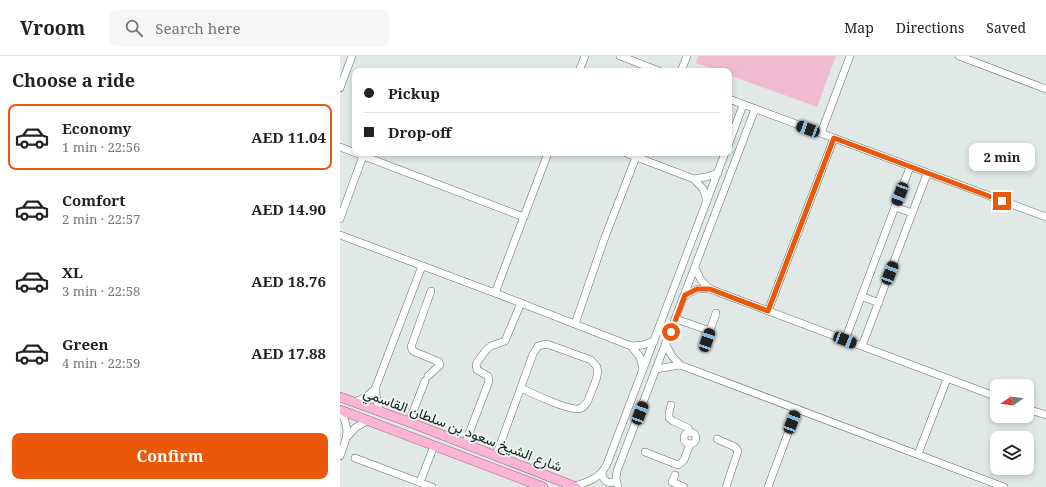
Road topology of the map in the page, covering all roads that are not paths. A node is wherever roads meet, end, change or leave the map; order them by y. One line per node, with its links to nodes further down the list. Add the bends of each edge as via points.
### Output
1 (352, 56): 10 (street)
2 (585, 56): 7 (street)
3 (620, 56): 8 (street)
4 (687, 56): 9 (street)
5 (850, 56): 15 (street)
6 (959, 56): 11 (street)
7 (581, 68)
8 (651, 68)
9 (682, 68)
10 (340, 88)
11 (1046, 89)
12 (732, 100): 13 (street)
13 (743, 105): 14 (street); 16 (street)
14 (755, 109): 15 (street); 36 (street)
15 (821, 133): 17 (street)
16 (732, 135)
17 (834, 138): 24 (street); 44 (street)
18 (340, 147): 19 (street)
19 (352, 152)
20 (362, 156): 31 (street); 32 (street)
21 (547, 156): 31 (street)
22 (724, 156): 25 (street)
23 (636, 157): 27 (street); 47 (street)
24 (910, 167): 26 (street); 29 (street)
25 (718, 173): 27 (street); 28 (street)
26 (927, 174): 30 (street); 33 (street)
27 (694, 179): 28 (street, via 703,189)
28 (707, 201): 50 (street)
29 (895, 207): 30 (street); 41 (street)
30 (912, 213): 43 (street)
31 (524, 217): 39 (street)
32 (340, 218)
33 (1046, 218)
34 (340, 235): 35 (street)
35 (422, 266): 39 (street); 60 (street)
36 (695, 268): 37 (street, via 701,280); 40 (street)
37 (710, 289): 40 (street, via 697,289); 44 (street)
38 (431, 292): 72 (street, via 411,347 413,351 439,362 440,366 427,378)
39 (495, 293): 42 (street)
40 (685, 295): 46 (street)
41 (861, 296): 43 (street); 49 (street)
42 (521, 303): 47 (street); 75 (street, via 505,341 488,348 476,364 477,370 488,376 490,381)
43 (878, 303): 53 (street)
44 (768, 311): 49 (street)
45 (716, 312): 48 (street)
46 (676, 319): 48 (street); 51 (street)
47 (574, 324): 52 (street)
48 (710, 331): 54 (street)
49 (845, 340): 53 (street)
50 (654, 341): 52 (street); 57 (street)
51 (666, 345): 55 (street); 56 (street)
52 (631, 346): 57 (street, via 640,357)
53 (862, 346): 58 (street)
54 (704, 348)
55 (680, 365): 56 (street); 66 (street)
56 (656, 369): 85 (street, via 617,471)
57 (643, 370): 83 (street)
58 (947, 378): 61 (street); 78 (street)
59 (521, 388): 59 (street, via 578,410 583,408 588,400 597,376 597,367 590,360 543,344 535,349); 80 (street)
60 (376, 389): 63 (street); 68 (street)
61 (990, 394)
62 (340, 397): 63 (main road, شارع الشيخ سعود بن سلطان القاسمي)
63 (355, 402): 64 (main road); 68 (main road, شارع الشيخ سعود بن سلطان القاسمي)
64 (340, 403)
65 (671, 405): 82 (street, via 669,418 688,428 696,438)
66 (797, 409): 78 (street); 92 (street)
67 (340, 410): 71 (main road, شارع الشيخ سعود بن سلطان القاسمي); 73 (street)
68 (379, 411): 72 (main road, شارع الشيخ سعود بن سلطان القاسمي)
69 (1034, 411): 70 (street)
70 (1046, 415)
71 (368, 420): 73 (street); 76 (main road, شارع الشيخ سعود بن سلطان القاسمي)
72 (409, 422): 75 (main road, شارع الشيخ سعود بن سلطان القاسمي)
73 (348, 436): 79 (street)
74 (717, 439): 91 (street, via 738,451)
75 (465, 444): 80 (main road, شارع الشيخ سعود بن سلطان القاسمي)
76 (434, 446): 84 (street); 88 (main road, شارع الشيخ سعود بن سلطان القاسمي)
77 (645, 452): 82 (street)
78 (918, 454): 86 (street)
79 (340, 456)
80 (496, 456): 89 (main road, شارع الشيخ سعود بن سلطان القاسمي)
81 (355, 458): 84 (street)
82 (676, 470): 90 (street, via 673,483)
83 (602, 473): 85 (street, via 606,482); 89 (street)
84 (420, 482): 87 (street)
85 (617, 484)
86 (994, 485): 93 (street)
87 (432, 487)
88 (541, 487)
89 (575, 487)
90 (684, 487)
91 (726, 487)
92 (768, 487)
93 (1004, 487)

